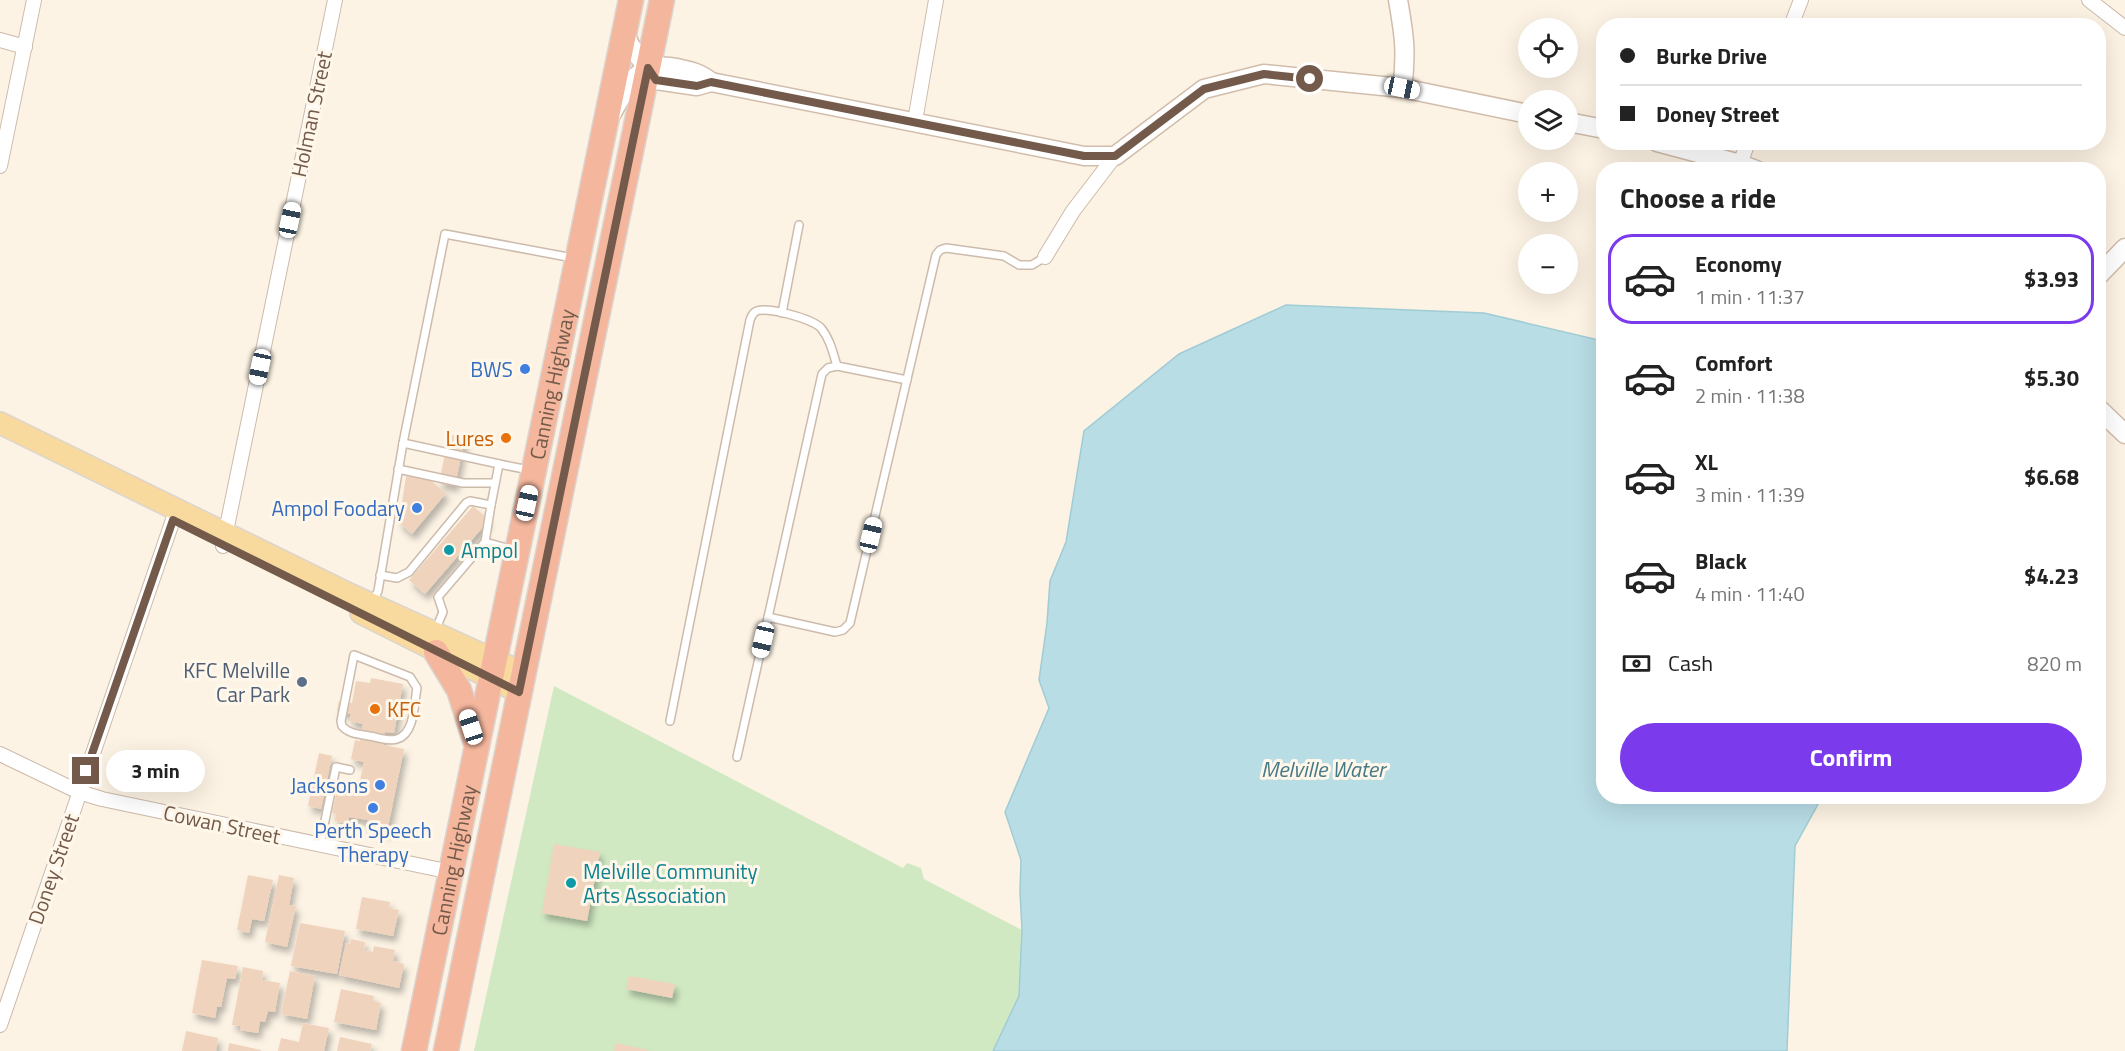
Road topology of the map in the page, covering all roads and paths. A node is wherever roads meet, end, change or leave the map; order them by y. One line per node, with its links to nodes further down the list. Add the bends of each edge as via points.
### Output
1 (34, 0): 13 (street)
2 (335, 0): 44 (street, Holman Street)
3 (631, 0): 11 (highway, Canning Highway)
4 (662, 0): 14 (highway, Canning Highway)
5 (936, 0): 17 (street)
6 (1398, 0): 15 (street, via 1406,63)
7 (1801, 0): 9 (street)
8 (2089, 0): 10 (street)
9 (1794, 18)
10 (2125, 28)
11 (624, 32): 14 (street); 19 (highway, Canning Highway)
12 (0, 40): 13 (street)
13 (25, 47): 24 (street)
14 (648, 68): 17 (street, via 656,80 697,86 711,82); 19 (street, via 632,80); 53 (highway, Canning Highway)
15 (1402, 88): 16 (street); 22 (street, via 1264,74 1204,89)
16 (1518, 112)
17 (915, 121): 22 (street, via 1084,156)
18 (1578, 124): 20 (street)
19 (605, 125): 28 (highway, Canning Highway)
20 (1596, 127)
21 (1686, 150): 23 (street)
22 (1115, 156): 27 (street, via 1073,211)
23 (1730, 162)
24 (0, 166)
25 (798, 225): 30 (lane)
26 (2125, 248): 29 (street)
27 (1045, 257): 32 (lane, via 1032,265 1019,265 1004,256 940,250)
28 (577, 259): 37 (lane, via 445,234); 40 (highway, Canning Highway)
29 (2106, 268)
30 (782, 314): 31 (lane, via 805,318 820,327); 54 (lane, via 762,310 750,320)
31 (837, 366): 32 (lane); 49 (lane, via 822,374)
32 (907, 380): 49 (lane, via 850,623 835,632)
33 (2106, 416): 35 (street)
34 (0, 423): 43 (main road)
35 (2125, 434)
36 (0, 438): 43 (main road)
37 (403, 443): 38 (lane); 39 (lane)
38 (499, 464): 40 (lane); 41 (lane)
39 (399, 470): 41 (lane, via 463,483); 47 (lane)
40 (534, 471): 46 (highway, Canning Highway)
41 (495, 483): 42 (lane)
42 (491, 505): 45 (lane); 47 (lane, via 466,503 409,572 397,578)
43 (175, 514): 44 (main road); 59 (street, Doney Street)
44 (224, 539): 48 (main road); 50 (main road)
45 (485, 542): 46 (lane); 50 (lane, via 438,597 443,612)
46 (517, 550): 52 (highway, Canning Highway)
47 (380, 575): 48 (lane)
48 (372, 604): 50 (main road)
49 (768, 617): 57 (lane)
50 (435, 642): 52 (main road); 55 (highway, via 459,690)
51 (354, 655): 51 (lane, via 415,682 410,728 405,735 391,740 351,733 342,726)
52 (492, 669): 53 (main road); 55 (highway, Canning Highway)
53 (521, 683): 64 (highway, Canning Highway)
54 (670, 721)
55 (477, 746): 61 (highway, Canning Highway)
56 (0, 754): 59 (street, Cowan Street)
57 (736, 757)
58 (350, 770): 60 (lane, via 336,767)
59 (78, 792): 60 (street, Cowan Street); 62 (street, Doney Street)
60 (320, 845): 61 (street, Cowan Street)
61 (451, 872): 63 (highway, Canning Highway)
62 (0, 1025)
63 (414, 1051)
64 (446, 1051)

